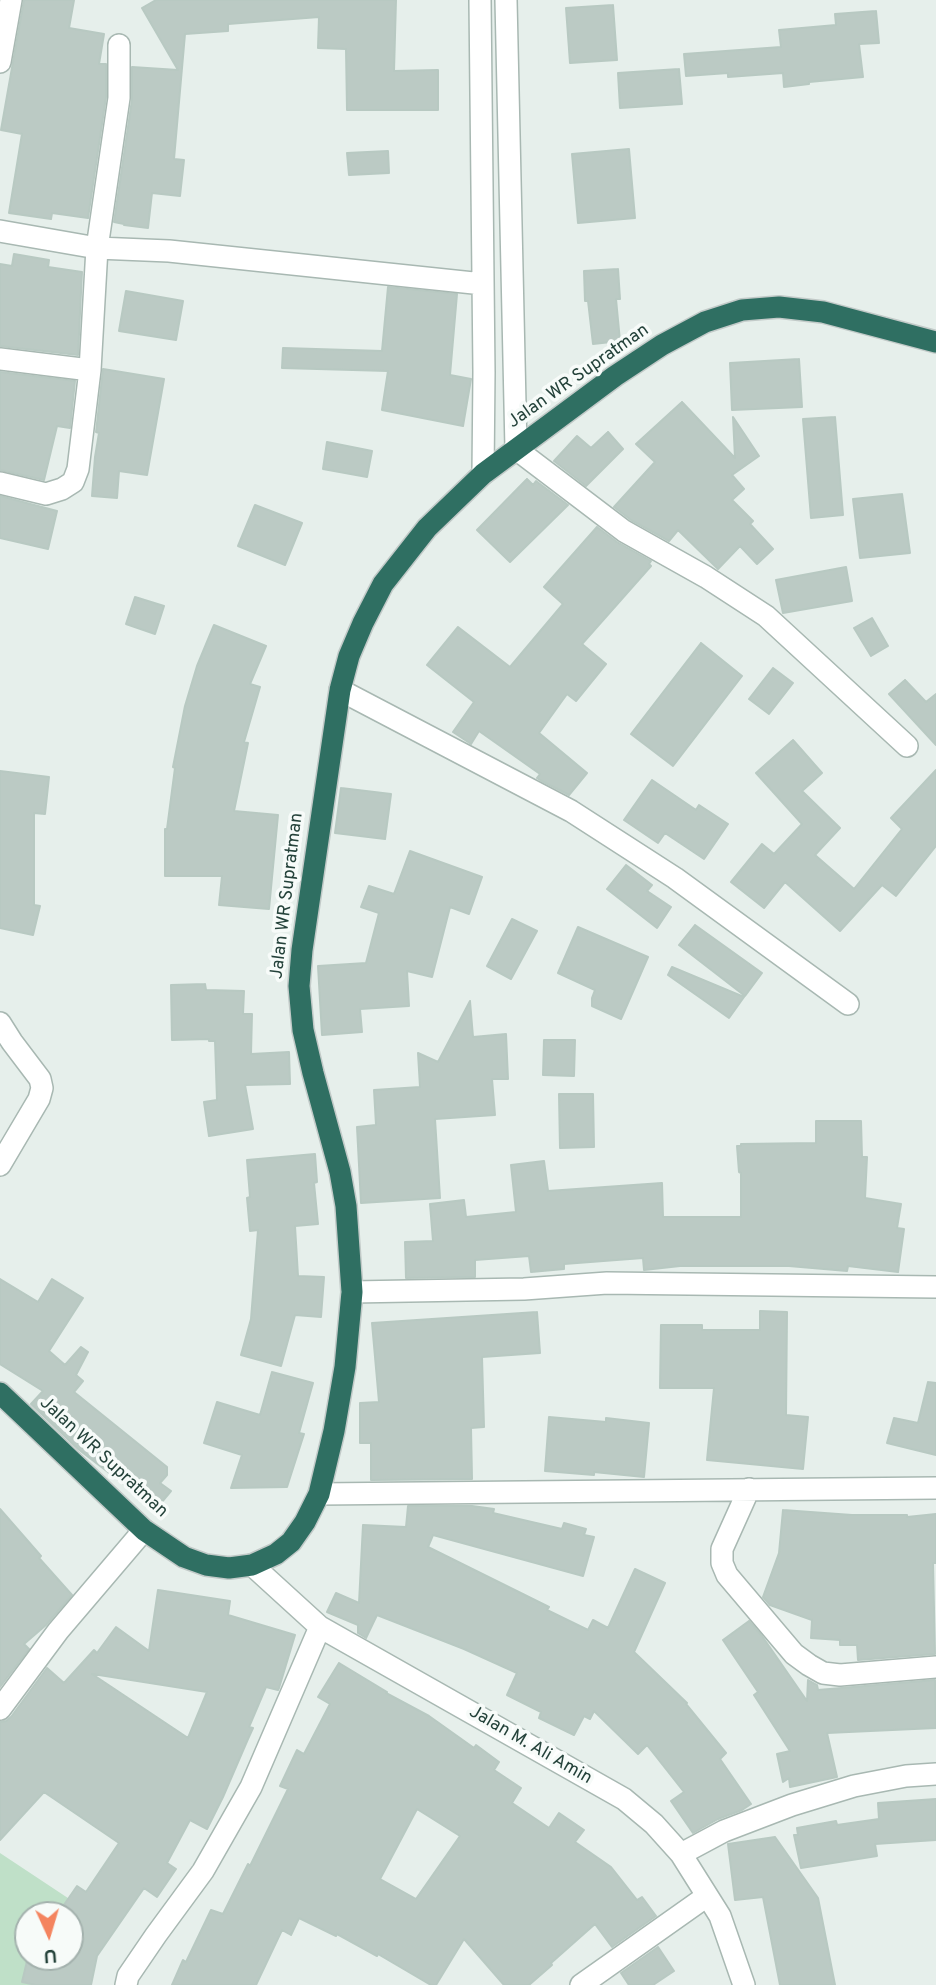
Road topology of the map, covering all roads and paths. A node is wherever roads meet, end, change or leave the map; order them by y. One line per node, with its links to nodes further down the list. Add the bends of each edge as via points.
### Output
1 (11, 0): 5 (street)
2 (480, 0): 8 (street)
3 (506, 0): 12 (street)
4 (119, 45): 7 (street, via 119,98)
5 (0, 62)
6 (0, 231): 7 (street)
7 (97, 248): 8 (street, via 169,251); 11 (street)
8 (483, 284): 13 (street)
9 (936, 342): 12 (highway, Jalan WR Supratman, via 822,312 779,307 741,310 705,322 662,345)
10 (0, 359): 11 (street)
11 (90, 370): 14 (street, via 73,482 46,494)
12 (516, 449): 13 (highway, Jalan WR Supratman); 16 (street, via 624,531 766,616)
13 (483, 474): 15 (highway, Jalan WR Supratman, via 427,528 383,584 349,656)
14 (0, 483)
15 (340, 690): 17 (street, via 571,811 675,878); 21 (highway, Jalan WR Supratman, via 299,986 303,1030 342,1183)
16 (907, 746)
17 (848, 1004)
18 (0, 1023): 19 (street, via 42,1088)
19 (0, 1165)
20 (936, 1287): 21 (street, via 607,1283)
21 (352, 1292): 25 (highway, Jalan WR Supratman, via 345,1367)
22 (0, 1392): 26 (highway, Jalan WR Supratman)
23 (936, 1488): 24 (street)
24 (749, 1489): 25 (street); 29 (street, via 722,1549 722,1563 727,1575 794,1654 823,1673 841,1675)
25 (319, 1494): 27 (highway, Jalan WR Supratman, via 291,1542 276,1555)
26 (144, 1530): 27 (highway, Jalan WR Supratman, via 184,1557 206,1565); 30 (street, via 58,1631)
27 (252, 1565): 28 (street, Jalan M. Ali Amin)
28 (320, 1627): 32 (street, Jalan M. Ali Amin, via 624,1799); 34 (street, via 251,1787 203,1871 156,1934)
29 (936, 1667)
30 (0, 1709)
31 (936, 1774): 32 (street, via 854,1786 792,1805 724,1831)
32 (681, 1854): 33 (street, Jalan M. Ali Amin)
33 (708, 1896): 35 (street); 36 (street, Jalan M. Ali Amin, via 720,1916)
34 (126, 1985)
35 (581, 1985)
36 (744, 1985)

